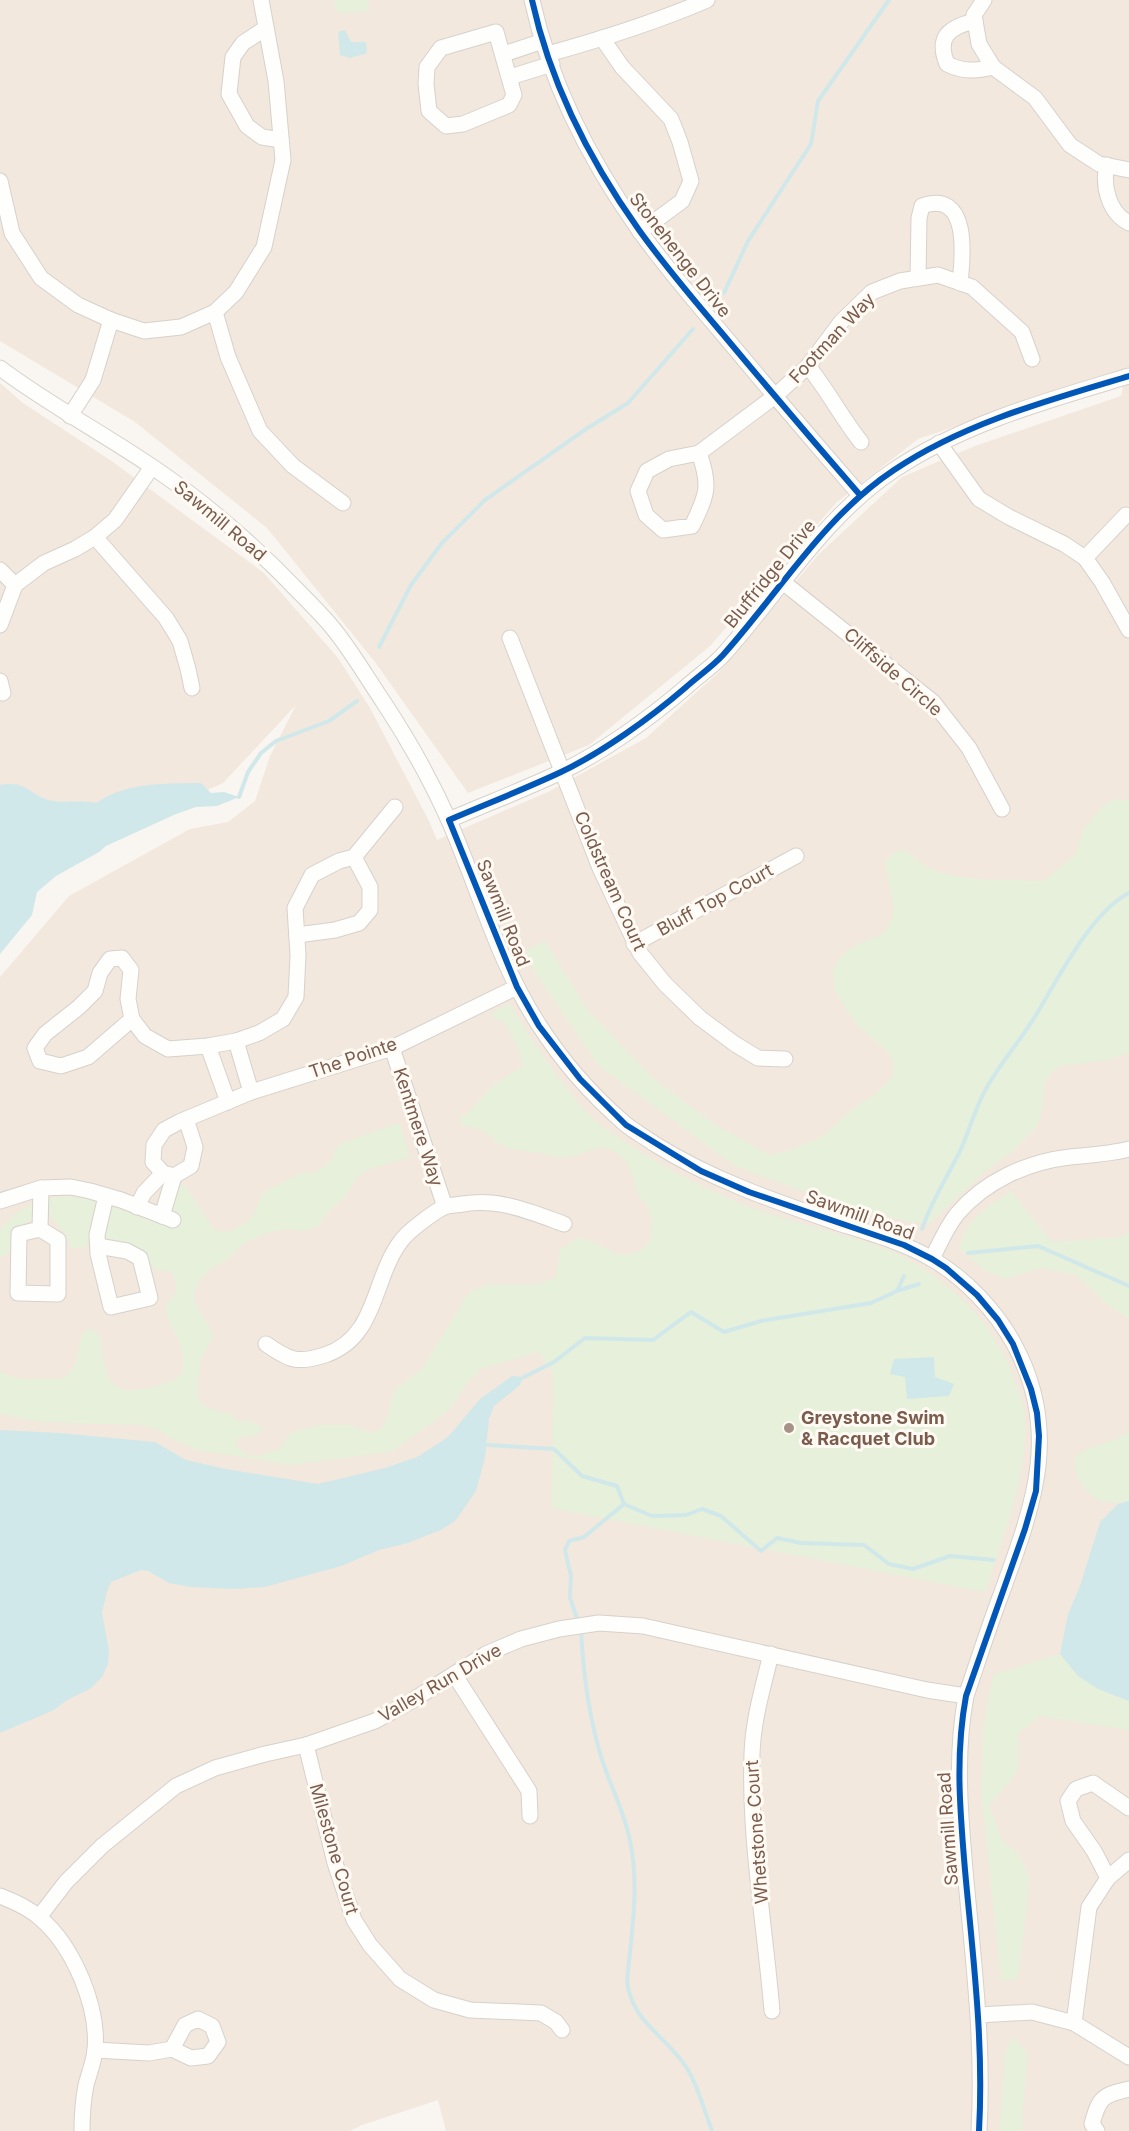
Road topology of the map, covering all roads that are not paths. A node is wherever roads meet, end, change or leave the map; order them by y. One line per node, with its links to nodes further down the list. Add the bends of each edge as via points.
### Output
1 (261, 0): 6 (street)
2 (532, 0): 8 (street, Stonehenge Drive)
3 (707, 0): 7 (street)
4 (984, 0): 5 (street, via 974,15)
5 (975, 21): 10 (street, via 979,44); 10 (street, via 954,27 944,39 942,51 947,64 960,70)
6 (266, 28): 12 (street); 12 (street, via 243,43 233,57 229,94 247,126 262,137)
7 (602, 38): 8 (street); 17 (street, via 622,68 671,119 691,181 682,201)
8 (548, 53): 9 (street); 11 (street); 17 (street, Stonehenge Drive, via 575,123)
9 (504, 54): 11 (street); 11 (street, via 496,32 441,48 427,67 429,111 446,126 463,124 509,105 514,95)
10 (993, 68): 13 (street, via 1035,98 1070,145)
11 (510, 77)
12 (281, 140): 20 (street, via 283,160 264,247 236,292)
13 (1107, 165): 14 (street); 16 (street, via 1106,191 1116,214)
14 (1129, 170)
15 (0, 181): 21 (street, via 12,233 41,278 78,305)
16 (1129, 223)
17 (640, 232): 26 (street, Stonehenge Drive)
18 (918, 278): 19 (street, Footman Way, via 938,275); 19 (street, via 922,206 944,204 954,213 962,232); 23 (street, Footman Way, via 872,292 842,322)
19 (960, 283): 22 (street, Footman Way, via 972,287 1022,332)
20 (216, 312): 21 (street, via 181,327 144,331); 33 (street, via 228,357 260,431 293,466)
21 (111, 320): 27 (street, via 93,380)
22 (1032, 359)
23 (808, 366): 26 (street, Footman Way); 28 (street)
24 (0, 368): 27 (street, Sawmill Road)
25 (1129, 376): 29 (street, Bluffridge Drive)
26 (775, 396): 30 (street, Footman Way); 32 (street, Stonehenge Drive)
27 (70, 416): 31 (street, Sawmill Road)
28 (861, 442)
29 (939, 443): 32 (street, Bluffridge Drive); 36 (street, via 979,499)
30 (699, 453): 30 (street, via 707,474 705,499 692,526 663,530 646,515 638,491 647,471 669,459)
31 (152, 466): 35 (street, via 115,520); 47 (street, Sawmill Road, via 213,510 332,626 390,713)
32 (860, 495): 38 (street, Bluffridge Drive, via 817,539)
33 (343, 503)
34 (1126, 515): 36 (street)
35 (95, 537): 39 (street, via 44,563); 43 (street, via 166,618 180,641)
36 (1085, 558): 41 (street)
37 (0, 570): 39 (street)
38 (784, 583): 44 (street, Bluffridge Drive, via 721,657 662,708); 46 (street, Cliffside Circle, via 933,702 969,748)
39 (15, 585): 40 (street)
40 (0, 625)
41 (1129, 630)
42 (510, 638): 44 (street, Coldstream Court)
43 (192, 688)
44 (563, 771): 47 (street, Bluffridge Drive); 51 (street, Coldstream Court)
45 (395, 807): 49 (street)
46 (1002, 809)
47 (449, 820): 52 (street, Sawmill Road)
48 (796, 856): 51 (street, Bluff Top Court)
49 (354, 857): 50 (street, via 312,875 295,908); 50 (street, via 370,887 370,910 359,923)
50 (297, 935): 54 (street, via 296,997 283,1019)
51 (634, 944): 57 (street, Coldstream Court, via 664,984 700,1018 758,1058)
52 (517, 987): 56 (street, The Pointe); 71 (street, Sawmill Road, via 539,1026 580,1079 626,1125 701,1171 730,1184)
53 (132, 1018): 53 (street, via 88,1057 61,1066 40,1061 36,1053 35,1047 45,1034 95,991 100,973 110,959 122,958 130,969 128,999); 55 (street, via 144,1036 168,1048)
54 (236, 1041): 55 (street); 58 (street)
55 (208, 1047): 59 (street)
56 (392, 1048): 58 (street, The Pointe); 66 (street, Kentmere Way)
57 (785, 1059)
58 (251, 1092): 59 (street, The Pointe)
59 (228, 1102): 60 (street, The Pointe)
60 (186, 1119): 62 (street, via 195,1147 191,1166); 62 (street, The Pointe, via 164,1130 154,1145 153,1162)
61 (1129, 1149): 71 (street, via 1028,1166 991,1184 957,1215)
62 (168, 1174): 67 (street, via 144,1193); 67 (street, via 168,1218)
63 (41, 1188): 64 (street, via 71,1187); 65 (street); 69 (street)
64 (106, 1196): 67 (street); 70 (street)
65 (0, 1201)
66 (445, 1207): 68 (street, via 495,1203 519,1207); 72 (street, via 401,1240 360,1331 338,1350 310,1359 288,1359)
67 (137, 1208)
68 (564, 1224)
69 (40, 1229): 69 (street, via 18,1234 18,1293 58,1293 58,1240)
70 (98, 1246)
71 (932, 1258): 75 (street, Sawmill Road, via 977,1295 1013,1344 1032,1389 1040,1436 1036,1491)
72 (266, 1344)
73 (771, 1654): 74 (street, Valley Run Drive, via 643,1626 599,1623 521,1639); 75 (street, Valley Run Drive); 83 (street, Whetstone Court, via 752,1753 753,1809)
74 (454, 1674): 76 (street, Valley Run Drive, via 375,1721); 78 (street, via 529,1791)
75 (966, 1696): 84 (street, Sawmill Road, via 958,1779)
76 (306, 1745): 82 (street, Valley Run Drive, via 215,1768 176,1786 102,1846 66,1882); 86 (street, Milestone Court, via 335,1863 354,1920 400,1979 435,2000 470,2010 541,2013)
77 (1129, 1808): 80 (street, via 1093,1783 1076,1789 1068,1801 1073,1821)
78 (530, 1816)
79 (1129, 1860): 80 (street)
80 (1108, 1878): 85 (street, via 1089,1907)
81 (0, 1896): 82 (street)
82 (39, 1917): 88 (street, via 74,1961 87,1991)
83 (772, 2011)
84 (978, 2015): 85 (street, via 1032,2012); 92 (street, Sawmill Road, via 982,2084)
85 (1074, 2023): 89 (street)
86 (561, 2030)
87 (172, 2049): 88 (street, via 148,2053)
88 (95, 2050): 91 (street)
89 (1129, 2057)
90 (1129, 2089): 93 (street, via 1112,2093 1098,2103 1092,2124)
91 (82, 2131)
92 (979, 2131)
93 (1097, 2131)

